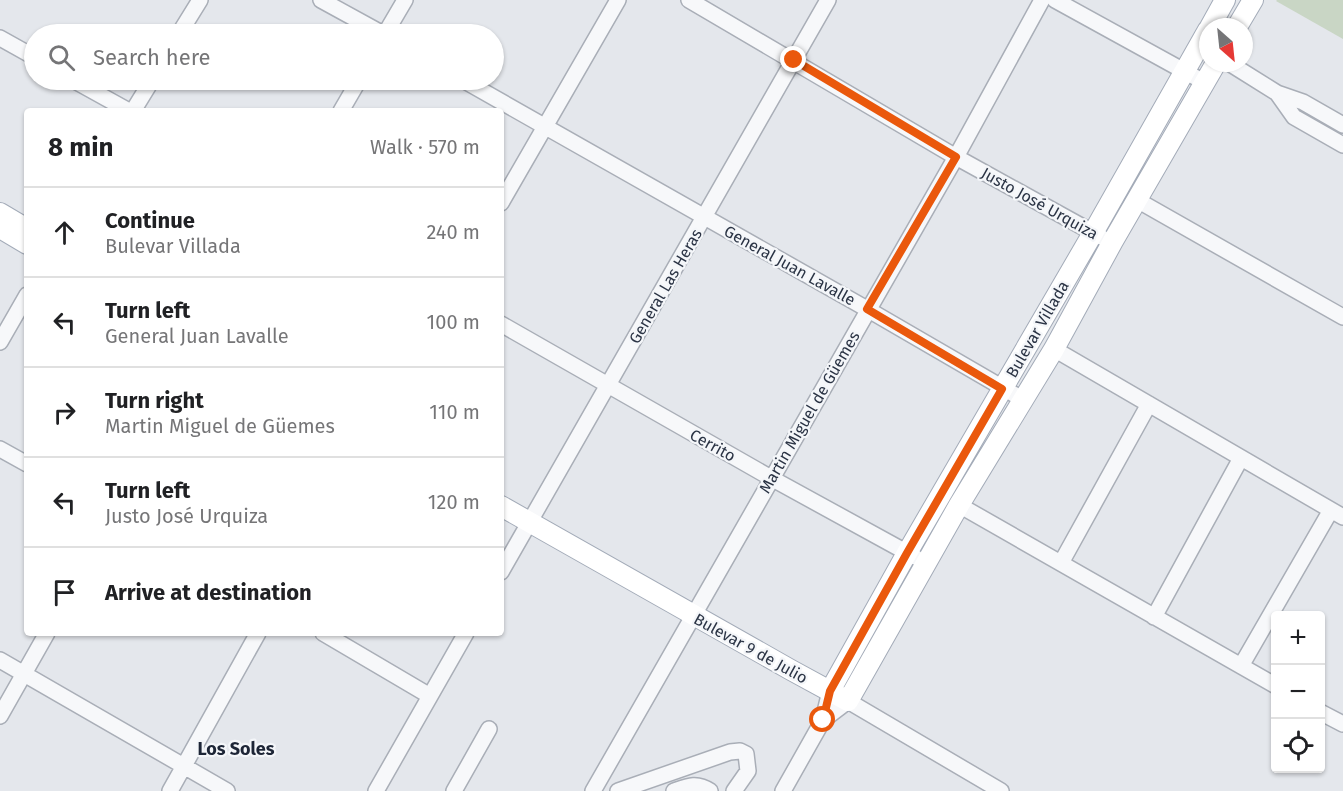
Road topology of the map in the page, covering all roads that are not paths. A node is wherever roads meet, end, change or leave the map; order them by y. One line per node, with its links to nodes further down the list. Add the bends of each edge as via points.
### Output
1 (200, 0): 13 (street)
2 (321, 0): 14 (street)
3 (405, 0): 15 (street)
4 (618, 0): 33 (street)
5 (689, 0): 19 (street, Justo José Urquiza)
6 (828, 0): 19 (street, General Las Heras)
7 (1042, 0): 35 (street, Martin Miguel de Güemes)
8 (1055, 0): 20 (street)
9 (1225, 0): 11 (main road, Bulevar Villada)
10 (1253, 0): 12 (main road)
11 (1215, 18)
12 (1242, 18)
13 (185, 24)
14 (365, 24)
15 (390, 24)
16 (0, 38): 18 (street)
17 (1199, 46): 20 (main road, Bulevar Villada)
18 (24, 51)
19 (794, 60): 35 (street, Justo José Urquiza); 39 (street, General Las Heras)
20 (1184, 71): 23 (street); 42 (main road, Bulevar Villada)
21 (1210, 72): 23 (main road, Bulevar Villada)
22 (1243, 72): 28 (street)
23 (1204, 82): 37 (main road, Bulevar Villada)
24 (92, 90): 29 (street)
25 (145, 90): 30 (street)
26 (353, 90): 31 (street)
27 (481, 90): 33 (street, General Juan Lavalle)
28 (1277, 93): 32 (street, via 1304,102); 34 (street, via 1294,117)
29 (125, 108)
30 (133, 108)
31 (343, 108)
32 (1343, 125)
33 (546, 126): 36 (street); 39 (street, General Juan Lavalle)
34 (1343, 145)
35 (956, 157): 42 (street, Justo José Urquiza); 46 (street, Martin Miguel de Güemes)
36 (504, 198)
37 (1137, 200): 43 (main road, Bulevar Villada); 47 (street)
38 (0, 213): 40 (main road)
39 (704, 217): 46 (street, General Juan Lavalle); 51 (street, General Las Heras)
40 (24, 227)
41 (0, 228): 44 (main road)
42 (1093, 233): 43 (street, Justo José Urquiza); 52 (main road, Bulevar Villada)
43 (1113, 241): 50 (main road, Bulevar Villada)
44 (24, 242)
45 (24, 300): 49 (street)
46 (867, 309): 52 (street, General Juan Lavalle); 58 (street, Martin Miguel de Güemes)
47 (1343, 317)
48 (504, 326): 51 (street, Cerrito)
49 (0, 342)
50 (1054, 349): 53 (main road, Bulevar Villada); 54 (street)
51 (608, 386): 58 (street, Cerrito); 62 (street, General Las Heras)
52 (1002, 389): 53 (street, General Juan Lavalle); 63 (main road, Bulevar Villada)
53 (1022, 399): 59 (main road, Bulevar Villada)
54 (1149, 404): 56 (street); 65 (street)
55 (0, 449): 57 (street)
56 (1241, 458): 61 (street); 68 (street)
57 (24, 462)
58 (771, 478): 63 (street, Cerrito); 67 (street, Martin Miguel de Güemes)
59 (959, 505): 64 (main road, Bulevar Villada); 65 (street)
60 (504, 508): 62 (main road, Bulevar 9 de Julio)
61 (1337, 514): 74 (street)
62 (530, 523): 66 (street, General Las Heras); 67 (main road, Bulevar 9 de Julio)
63 (907, 553): 64 (street, Cerrito); 77 (main road, Bulevar Villada)
64 (926, 562): 79 (main road, Bulevar Villada)
65 (1060, 563): 68 (street)
66 (504, 567)
67 (694, 615): 77 (main road, Bulevar 9 de Julio); 90 (street, Martin Miguel de Güemes)
68 (1154, 617): 74 (street)
69 (45, 636): 75 (street)
70 (256, 636): 85 (street)
71 (328, 636): 78 (street)
72 (464, 636): 78 (street)
73 (0, 660): 75 (street)
74 (1241, 666): 76 (street)
75 (24, 674): 81 (street); 85 (street)
76 (1271, 684)
77 (830, 691): 79 (main road, Bulevar 9 de Julio); 83 (street)
78 (430, 696): 88 (street)
79 (848, 700): 83 (street); 96 (street, Bulevar 9 de Julio)
80 (1325, 714): 82 (street)
81 (0, 716)
82 (1341, 719)
83 (823, 720): 95 (street)
84 (489, 729): 89 (street)
85 (184, 766): 86 (street); 87 (street)
86 (170, 791)
87 (226, 791)
88 (376, 791)
89 (454, 791)
90 (593, 791)
91 (618, 791): 94 (street, via 740,751 746,754 748,771)
92 (674, 791): 93 (street, via 692,785)
93 (710, 791)
94 (734, 791)
95 (783, 791)
96 (1001, 791)

